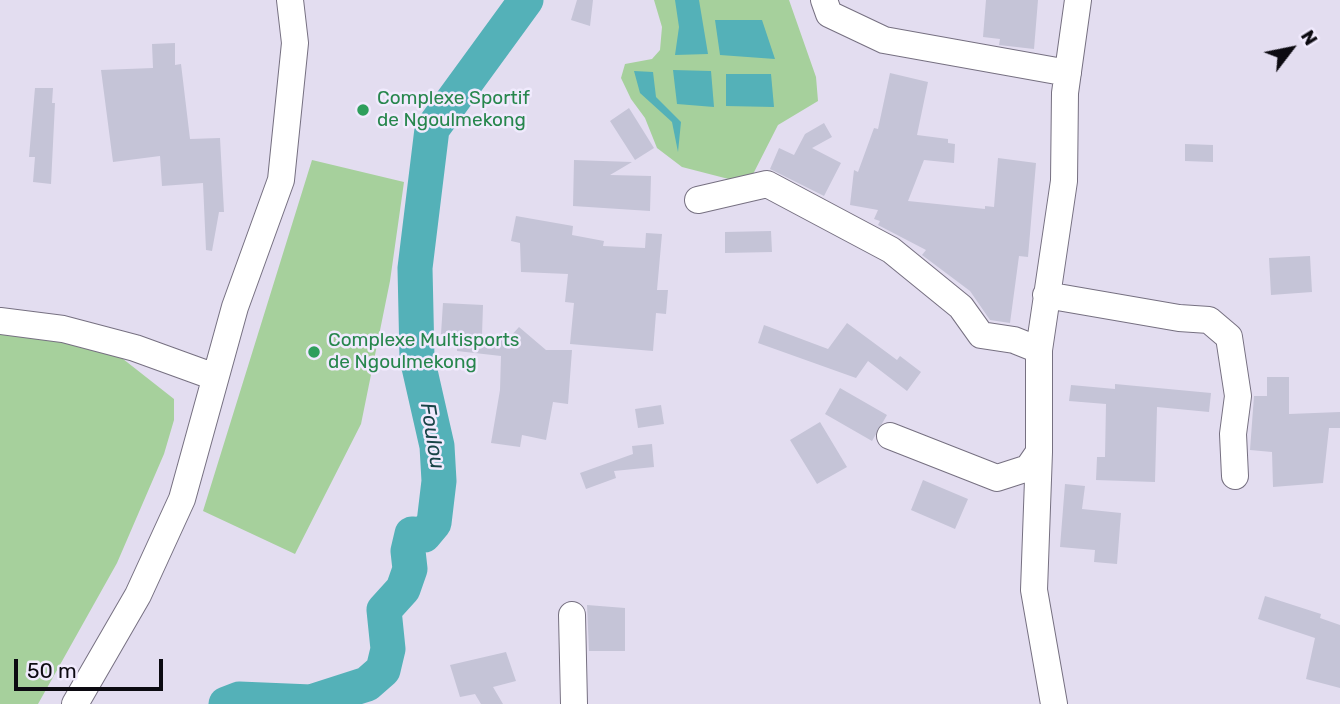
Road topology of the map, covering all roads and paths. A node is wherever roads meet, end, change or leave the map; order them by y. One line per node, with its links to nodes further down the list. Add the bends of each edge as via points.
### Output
1 (290, 0): 9 (street, via 295,43 281,180)
2 (824, 0): 4 (street, via 829,14 884,40)
3 (1078, 0): 4 (street)
4 (1068, 73): 6 (street, via 1064,181)
5 (698, 200): 8 (street, via 766,184 891,250 961,307 981,335)
6 (1046, 295): 8 (street); 12 (street, via 1209,320 1229,337 1238,396 1233,434)
7 (0, 321): 9 (street, via 63,329 135,348)
8 (1039, 350): 11 (street)
9 (215, 377): 14 (street, via 182,499 138,595)
10 (890, 436): 11 (street, via 997,478 1028,468)
11 (1039, 452): 16 (street, via 1034,590)
12 (1235, 477)
13 (572, 614): 15 (street)
14 (75, 704)
15 (574, 704)
16 (1054, 704)

